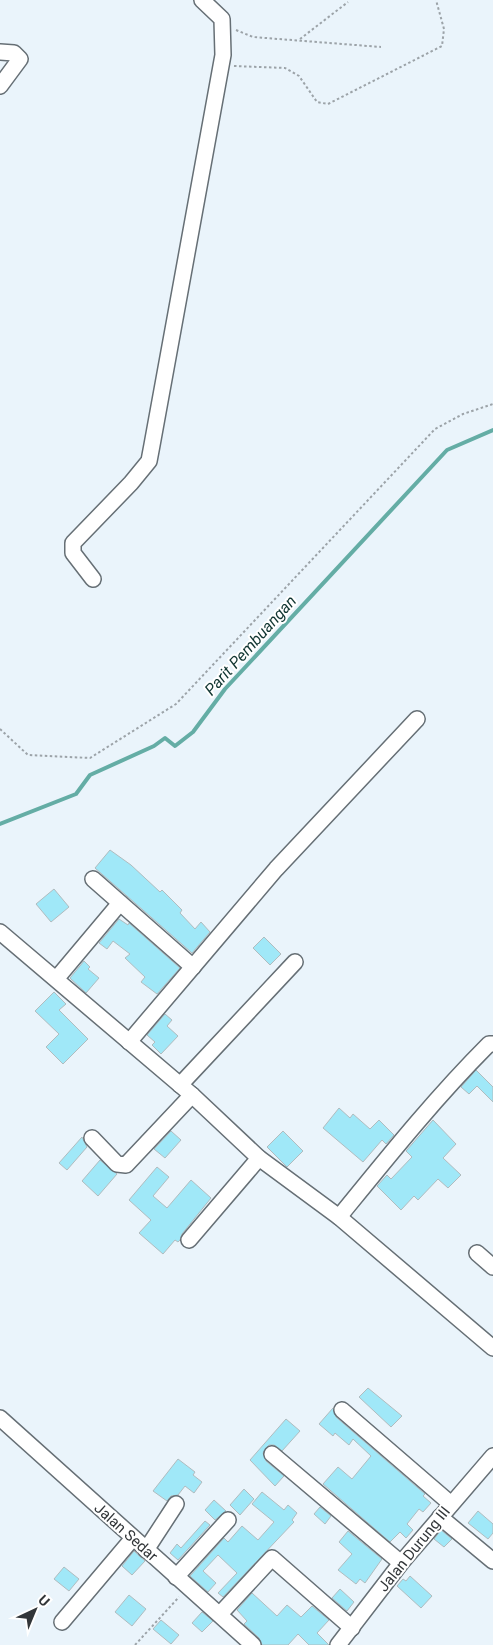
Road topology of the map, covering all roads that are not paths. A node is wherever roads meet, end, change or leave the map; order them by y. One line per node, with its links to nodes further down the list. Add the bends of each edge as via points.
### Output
1 (202, 0): 4 (street, via 222,19 221,66 149,461 73,543 73,553)
2 (0, 52): 3 (street, via 14,53 20,59)
3 (0, 86)
4 (93, 579)
5 (417, 719): 10 (street, via 298,846)
6 (93, 879): 7 (street)
7 (120, 903): 10 (street); 11 (street)
8 (0, 932): 11 (street)
9 (295, 962): 14 (street)
10 (193, 967): 12 (street)
11 (57, 978): 12 (street)
12 (129, 1042): 14 (street)
13 (493, 1044): 18 (street, via 489,1044 461,1072)
14 (180, 1085): 15 (street)
15 (192, 1096): 16 (street, via 126,1165 117,1164); 17 (street)
16 (92, 1138)
17 (259, 1158): 18 (street); 19 (street)
18 (339, 1217): 22 (street)
19 (189, 1240)
20 (477, 1253): 21 (street)
21 (493, 1267)
22 (493, 1348)
23 (342, 1410): 28 (street)
24 (0, 1418): 31 (street, Jalan Sedar)
25 (272, 1454): 34 (street)
26 (493, 1456): 28 (street, Jalan Durung III)
27 (176, 1504): 32 (street)
28 (451, 1504): 29 (street, Jalan Durung III)
29 (440, 1516): 33 (street); 34 (street, Jalan Durung III)
30 (228, 1520): 35 (street)
31 (133, 1538): 32 (street, Jalan Sedar); 37 (street)
32 (146, 1550): 35 (street, Jalan Sedar)
33 (493, 1561)
34 (401, 1563): 38 (street, Jalan Durung III)
35 (176, 1577): 36 (street, Jalan Sedar)
36 (220, 1614): 38 (street, via 272,1558); 39 (street, Jalan Sedar)
37 (62, 1622)
38 (352, 1628): 40 (street, Jalan Durung III)
39 (253, 1645)
40 (338, 1645)

